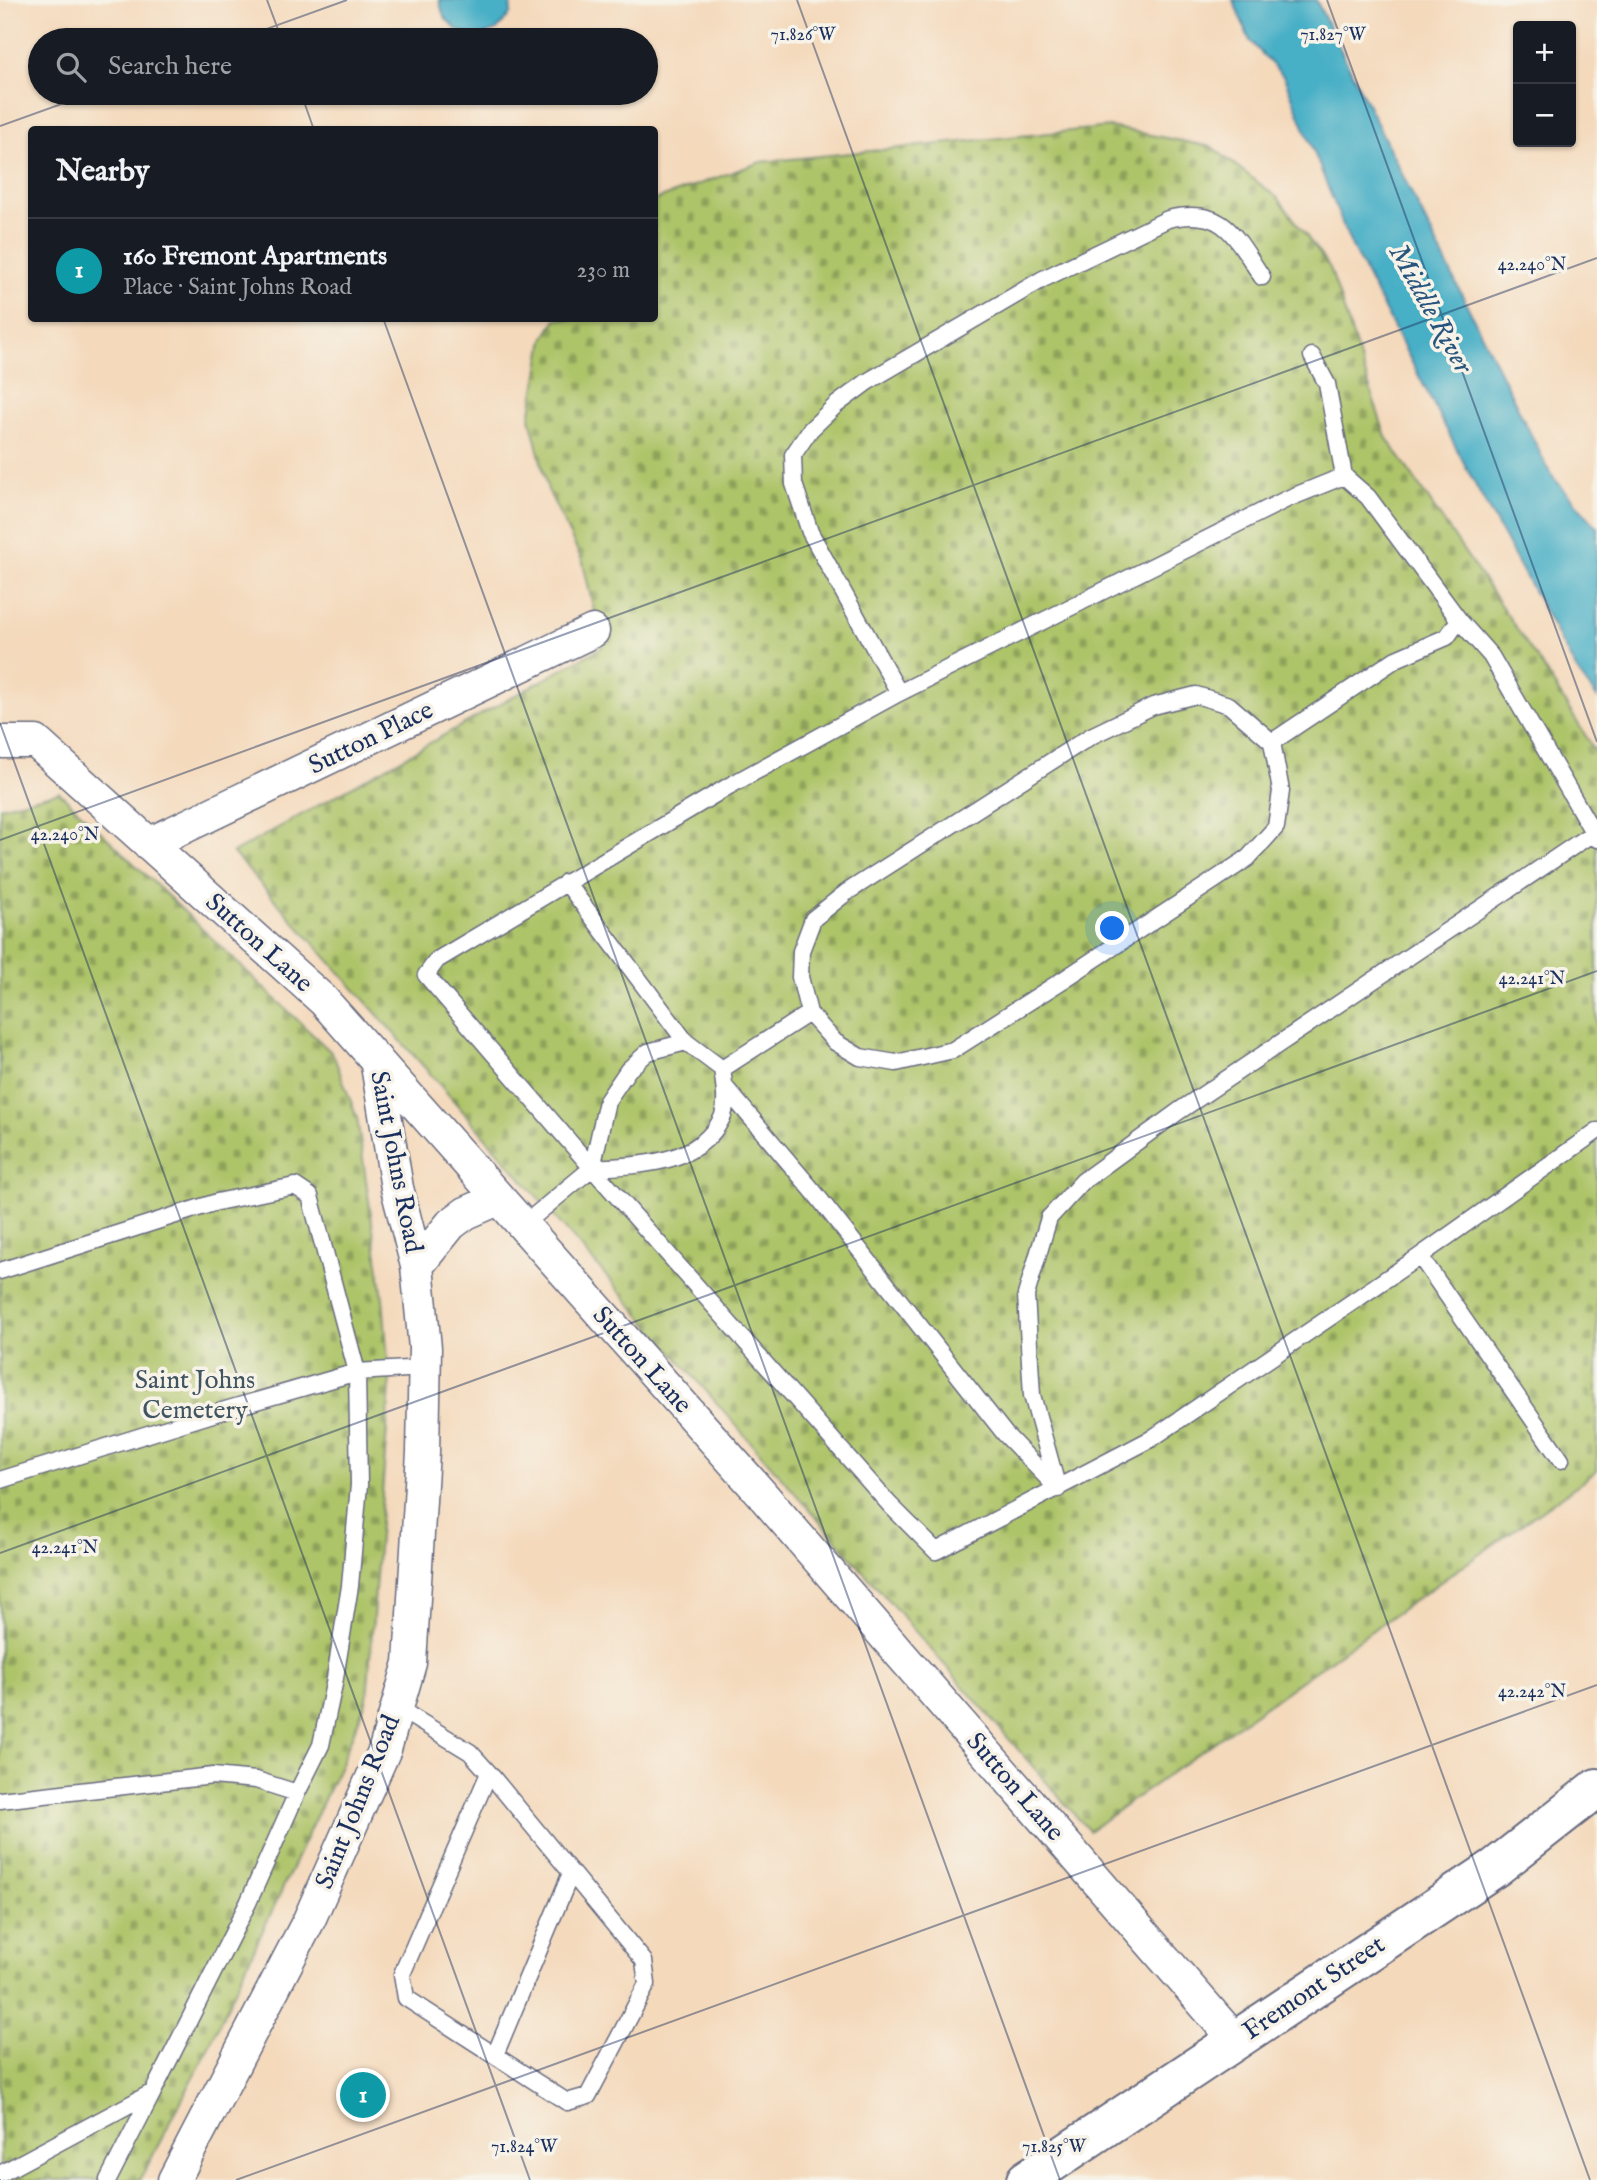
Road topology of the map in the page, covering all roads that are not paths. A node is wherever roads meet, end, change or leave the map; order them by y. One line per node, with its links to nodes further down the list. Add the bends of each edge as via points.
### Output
1 (1262, 277): 6 (lane, via 1232,231 1207,216 1168,219 1043,279 902,360 836,405 810,430 793,455 792,468 810,532)
2 (1312, 356): 3 (lane, via 1327,384)
3 (1344, 476): 4 (lane, via 1368,496); 6 (lane, via 1287,499)
4 (1458, 620): 8 (lane, via 1447,637 1396,659); 9 (lane, via 1491,656)
5 (593, 631): 10 (street, Sutton Place)
6 (900, 693): 11 (lane)
7 (0, 742): 10 (street, Sutton Lane, via 36,742)
8 (1272, 742): 12 (lane, via 1229,705 1196,695 1153,706 1091,736 813,919 801,951 800,977); 12 (lane, via 1281,791 1276,827 1248,858 953,1050 896,1063 860,1056 835,1042)
9 (1595, 836): 28 (lane, via 1179,1111 1083,1181 1049,1218 1026,1295 1032,1395)
10 (149, 844): 14 (street, Sutton Lane, via 323,1000)
11 (566, 882): 13 (lane); 18 (lane, via 437,960 426,975)
12 (809, 1013): 15 (lane)
13 (686, 1042): 15 (lane); 18 (lane, via 648,1052 628,1070 607,1101)
14 (375, 1058): 19 (street, Sutton Lane); 22 (street, Saint Johns Road, via 397,1188)
15 (722, 1069): 16 (lane)
16 (724, 1087): 18 (lane, via 723,1116 693,1149 668,1160); 28 (lane, via 814,1192 1005,1434)
17 (1597, 1131): 21 (lane)
18 (592, 1168): 20 (lane); 28 (lane, via 936,1551)
19 (498, 1199): 20 (street, Sutton Lane); 22 (street, Saint Johns Road, via 452,1224)
20 (522, 1226): 35 (street, Sutton Lane, via 768,1501)
21 (1420, 1256): 26 (lane); 28 (lane, via 1151,1439)
22 (417, 1265): 24 (street, Saint Johns Road)
23 (0, 1271): 25 (lane, via 217,1202 295,1186 310,1196)
24 (424, 1368): 25 (lane); 29 (street, Saint Johns Road, via 411,1651)
25 (357, 1372): 27 (lane); 32 (lane, via 359,1486 350,1586 321,1745)
26 (1561, 1460)
27 (0, 1480)
28 (1058, 1489)
29 (396, 1707): 30 (lane, via 470,1752); 40 (street, Saint Johns Road, via 384,1749 309,1920)
30 (489, 1773): 34 (lane); 36 (lane, via 402,1974 406,1998)
31 (1597, 1788): 35 (street, Fremont Street, via 1496,1867)
32 (297, 1793): 33 (lane, via 256,1780 213,1776); 37 (lane, via 248,1903)
33 (0, 1800)
34 (571, 1873): 36 (lane); 36 (lane, via 644,1961 647,1984 588,2096 567,2102)
35 (1235, 2040): 41 (street, Fremont Street)
36 (495, 2055)
37 (153, 2092): 38 (lane); 39 (lane)
38 (0, 2174)
39 (108, 2180)
40 (174, 2180)
41 (1026, 2180)

